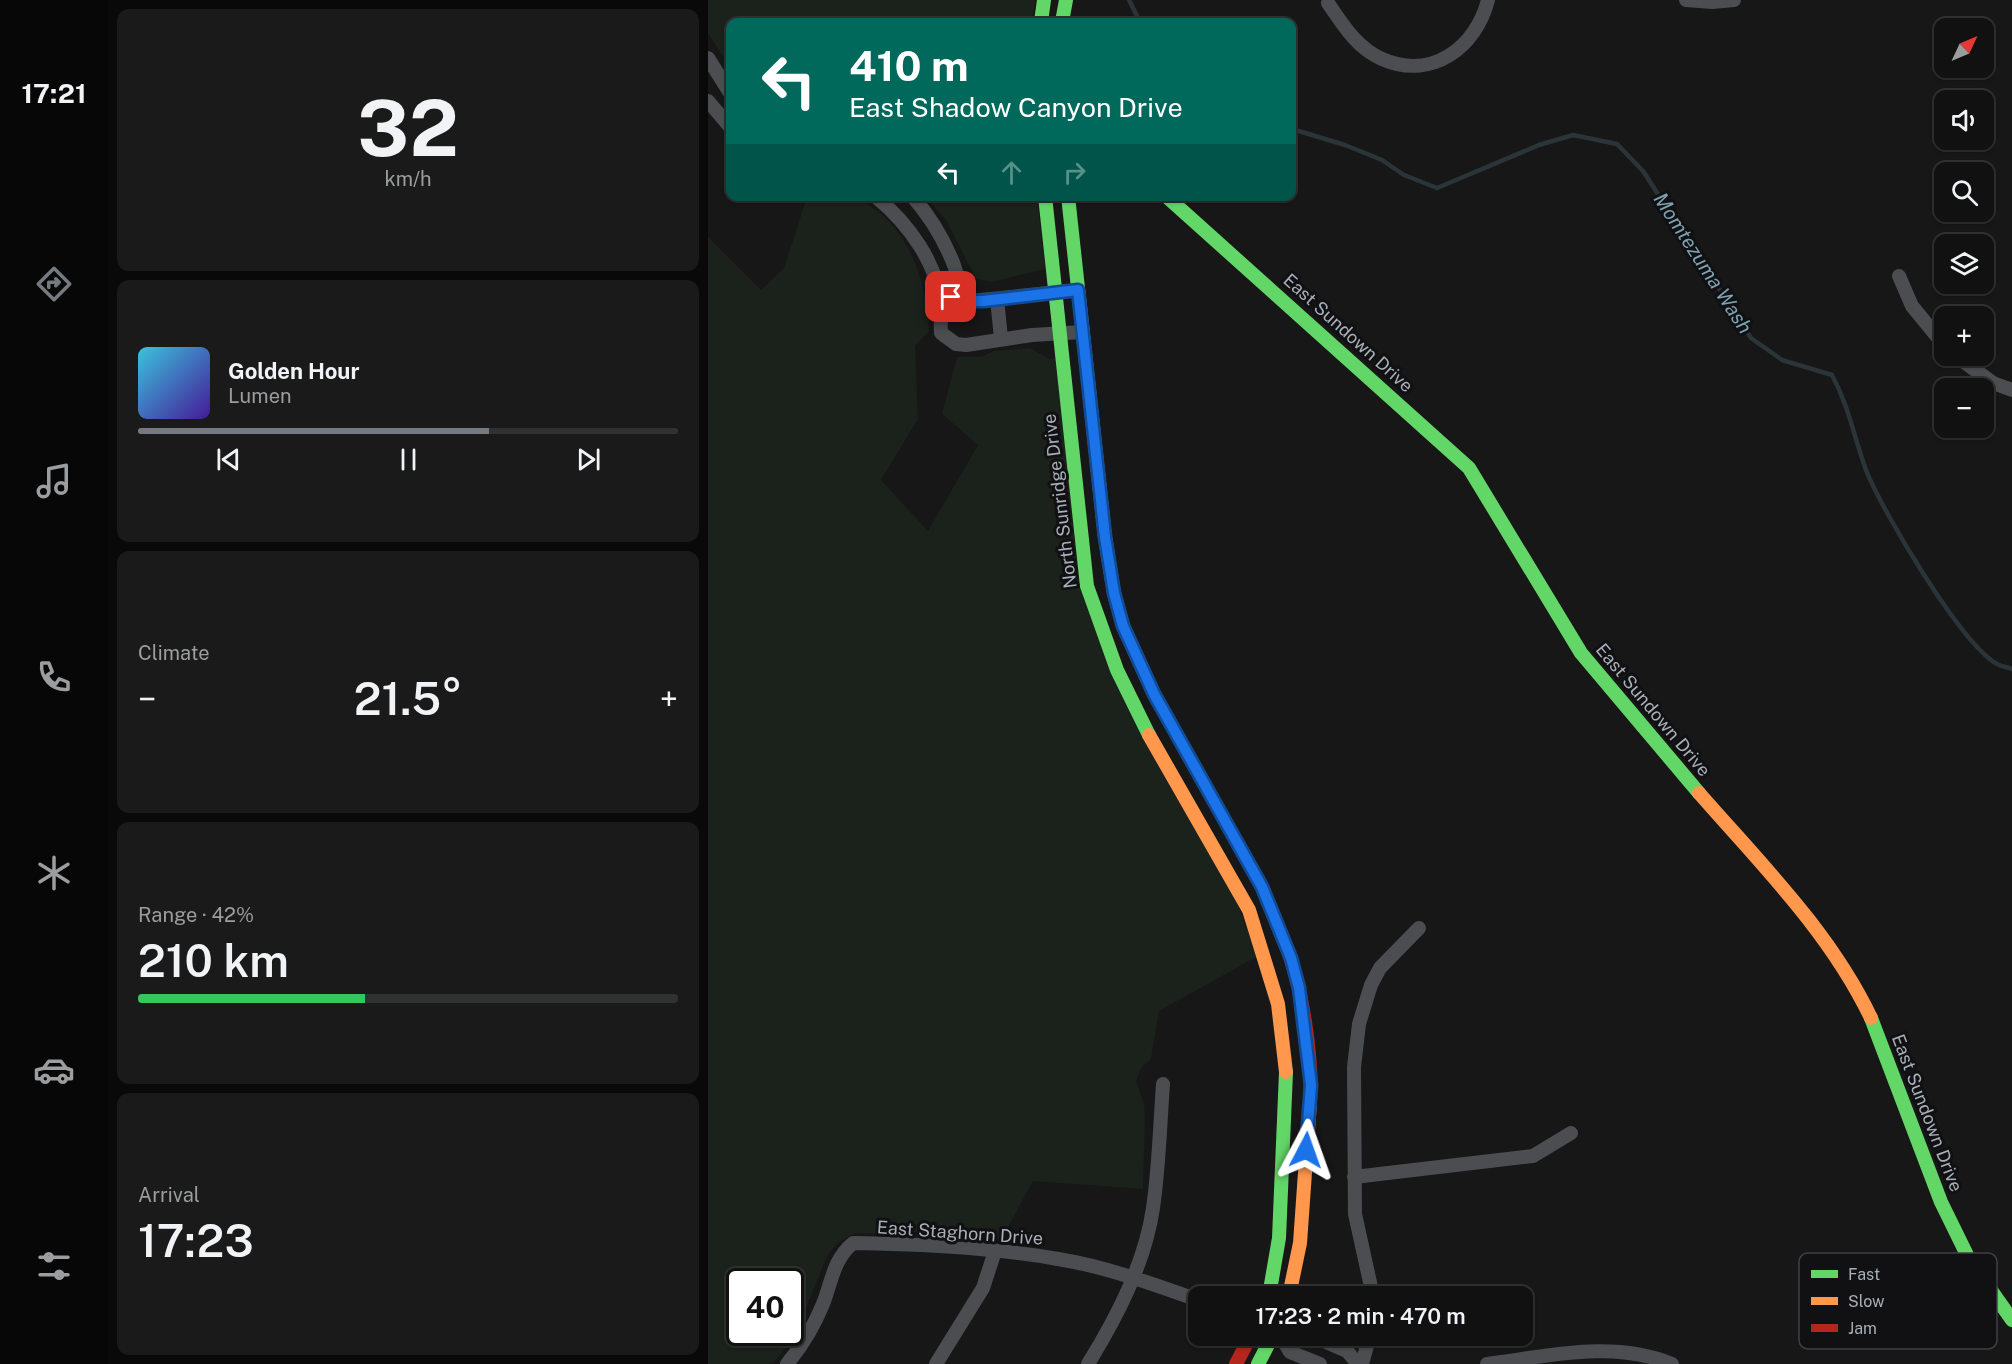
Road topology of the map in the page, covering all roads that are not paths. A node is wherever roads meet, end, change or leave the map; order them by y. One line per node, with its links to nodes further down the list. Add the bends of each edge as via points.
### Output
1 (1044, 0): 7 (street)
2 (1066, 0): 8 (street)
3 (1488, 0): 6 (street, via 1473,37 1432,64 1382,59 1351,36)
4 (1686, 0): 5 (street)
5 (1734, 0)
6 (1328, 3)
7 (1042, 18)
8 (1063, 18)
9 (708, 58): 10 (street)
10 (726, 87)
11 (708, 101): 12 (street)
12 (726, 120)
13 (880, 201): 23 (street, via 902,221 920,246 932,268)
14 (916, 201): 20 (street, via 946,246)
15 (1045, 201): 21 (street, North Sunridge Drive)
16 (1069, 201): 19 (street)
17 (1172, 201): 35 (street, East Sundown Drive, via 1468,468 1581,653 1809,918 1870,1016 1941,1202)
18 (1899, 276): 26 (street, via 1912,306)
19 (1078, 290): 21 (street); 24 (street)
20 (963, 293): 22 (street, via 971,301); 23 (street)
21 (1054, 294): 22 (street); 25 (street, North Sunridge Drive)
22 (997, 299): 27 (street)
23 (940, 301): 27 (street, via 941,333 948,339 966,345)
24 (1082, 332): 25 (street); 38 (street, via 1105,537 1123,626 1154,694 1262,887 1299,988 1311,1085 1300,1243)
25 (1058, 333): 27 (street); 37 (street, North Sunridge Drive, via 1087,586 1094,614 1124,687 1249,910 1266,952 1278,1001 1286,1091 1281,1234)
26 (1934, 333)
27 (1001, 338)
28 (1970, 366): 29 (street, via 1993,383)
29 (2012, 390)
30 (1419, 928): 33 (street, via 1380,968 1359,1024 1353,1067)
31 (1163, 1084): 36 (street, via 1153,1209)
32 (1571, 1133): 33 (street, via 1533,1156)
33 (1354, 1177): 39 (street, via 1355,1215)
34 (995, 1251): 36 (street, East Staghorn Drive, via 1060,1259); 50 (street, East Staghorn Drive, via 853,1243 835,1264 811,1330); 51 (street, via 983,1288)
35 (1966, 1253)
36 (1134, 1277): 40 (street, East Staghorn Drive); 52 (street)
37 (1272, 1286)
38 (1291, 1286)
39 (1371, 1286)
40 (1188, 1296)
41 (1997, 1299): 42 (street, East Sundown Drive)
42 (2012, 1320)
43 (1245, 1346): 53 (street)
44 (1267, 1346): 54 (street)
45 (1286, 1346): 49 (street, via 1290,1352)
46 (1316, 1346): 49 (street)
47 (1336, 1346): 55 (street)
48 (1366, 1346): 55 (street)
49 (1316, 1363)
50 (787, 1364)
51 (936, 1364)
52 (1088, 1364)
53 (1236, 1364)
54 (1258, 1364)
55 (1360, 1364)
56 (1487, 1364): 57 (street, via 1603,1350 1646,1354)
57 (1672, 1364)

